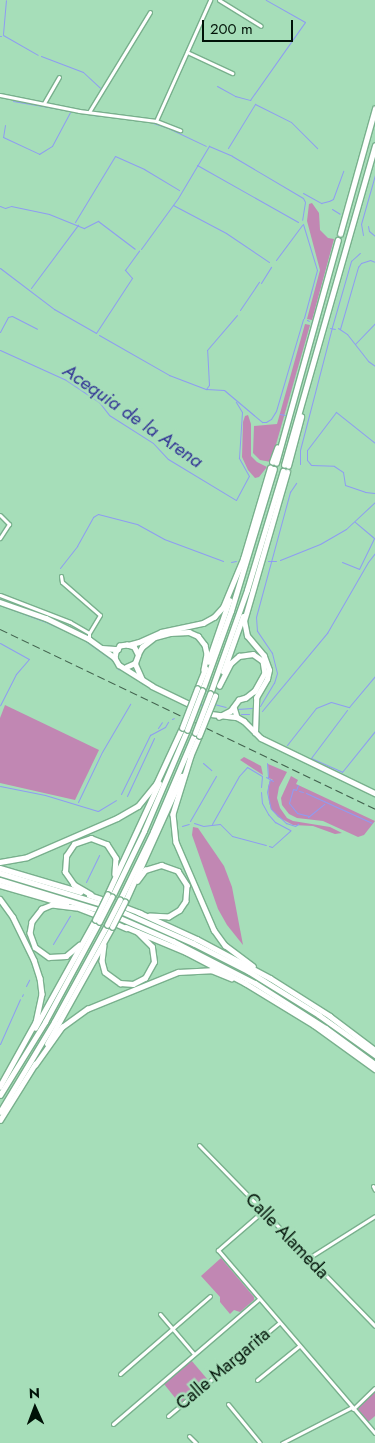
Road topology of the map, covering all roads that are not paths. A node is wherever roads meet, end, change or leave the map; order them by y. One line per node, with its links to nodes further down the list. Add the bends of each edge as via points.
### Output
1 (210, 0): 5 (street)
2 (219, 0): 4 (street)
3 (150, 12): 11 (street)
4 (261, 26)
5 (187, 52): 6 (street); 12 (street)
6 (232, 72)
7 (59, 78): 9 (street)
8 (0, 95): 9 (street)
9 (44, 103): 11 (street)
10 (375, 109): 15 (highway)
11 (89, 112): 12 (street)
12 (156, 121): 13 (street)
13 (180, 130)
14 (375, 146): 18 (highway)
15 (340, 234)
16 (338, 240): 17 (highway)
17 (274, 463)
18 (286, 466)
19 (0, 515): 20 (street, via 9,524)
20 (0, 538)
21 (61, 576): 26 (street, via 62,582 100,615)
22 (233, 588): 27 (highway, via 223,607 209,620 161,632); 34 (highway); 37 (highway, via 272,468 231,611)
23 (0, 595): 26 (street, via 70,622)
24 (0, 602): 26 (highway)
25 (248, 603): 36 (highway); 38 (highway, via 285,472); 41 (highway, via 245,632 264,656 268,670)
26 (89, 636): 28 (highway)
27 (128, 645): 29 (highway); 30 (highway, via 134,647)
28 (101, 648): 29 (highway); 31 (highway)
29 (118, 649): 31 (highway)
30 (138, 656): 32 (highway); 34 (highway, via 142,647 155,638 189,632 198,636 205,645)
31 (115, 658): 33 (highway)
32 (135, 663): 33 (highway); 35 (highway)
33 (126, 667): 35 (highway)
34 (204, 670): 37 (highway)
35 (143, 680): 40 (highway)
36 (219, 686): 38 (highway); 39 (highway, via 235,658 247,653 256,655 263,661 265,673 255,691)
37 (200, 690): 48 (highway, bridge)
38 (213, 695): 50 (highway, bridge)
39 (246, 698): 41 (highway); 42 (highway, via 238,700)
40 (189, 704)
41 (255, 705): 44 (highway)
42 (234, 708): 45 (highway); 46 (highway)
43 (211, 714): 45 (highway)
44 (254, 716): 47 (highway); 49 (highway)
45 (220, 717): 46 (highway)
46 (237, 717): 47 (highway)
47 (244, 721): 49 (highway)
48 (184, 729): 51 (highway); 63 (highway, via 144,831)
49 (254, 733): 53 (highway)
50 (197, 735): 52 (highway); 64 (highway)
51 (175, 745): 54 (highway, via 151,793 130,812 27,857); 59 (highway)
52 (191, 756): 60 (highway); 74 (highway, via 173,814 180,852 219,937 231,950)
53 (375, 793)
54 (0, 862)
55 (0, 868): 61 (highway)
56 (0, 873): 61 (highway, via 100,901)
57 (0, 880): 65 (highway, via 95,912)
58 (0, 885): 65 (highway)
59 (112, 887): 61 (highway, via 117,863 111,848 97,839 79,841 68,852 64,861 65,872 74,885); 63 (highway)
60 (132, 888): 64 (highway); 66 (highway, via 145,870 161,865 178,871 187,885 186,900 175,914 157,917)
61 (91, 895)
62 (0, 899): 76 (highway, via 13,916 30,952 41,987 38,1013)
63 (111, 902): 69 (highway, bridge)
64 (123, 905): 66 (highway); 68 (highway, bridge); 78 (highway, via 248,971)
65 (76, 908): 72 (highway, via 52,905 42,909 32,922 32,942 44,954 60,958 75,950)
66 (138, 912): 74 (highway)
67 (120, 918): 79 (highway, via 255,983)
68 (108, 920): 73 (highway); 84 (highway, via 54,1022)
69 (97, 921): 72 (highway); 83 (highway, via 45,1022)
70 (117, 924): 71 (highway)
71 (126, 927): 73 (highway, via 145,938 154,952 152,968 140,982 120,983 105,972 102,955); 75 (highway, via 218,968)
72 (88, 934): 76 (highway)
73 (107, 937): 80 (highway)
74 (270, 978): 77 (highway, via 330,1016)
75 (277, 1002): 80 (highway, via 216,972 200,969 178,972 77,1014 62,1027); 81 (highway)
76 (24, 1046): 82 (highway)
77 (375, 1050)
78 (375, 1055)
79 (375, 1064)
80 (35, 1065): 85 (highway)
81 (375, 1069)
82 (0, 1087)
83 (0, 1095)
84 (0, 1112)
85 (0, 1120)
86 (199, 1145): 89 (street, Calle Alameda)
87 (373, 1186): 88 (street)
88 (375, 1190)
89 (263, 1211): 91 (street, Calle Alameda); 93 (street, via 218,1250)
90 (375, 1216): 91 (street)
91 (307, 1259): 96 (street, Calle Alameda)
92 (210, 1296): 97 (street)
93 (258, 1299): 95 (street); 99 (street)
94 (160, 1314): 97 (street)
95 (279, 1323): 98 (street); 105 (street, Calle Margarita)
96 (375, 1326)
97 (173, 1330): 99 (street); 100 (street)
98 (299, 1346): 101 (street); 104 (street)
99 (194, 1354): 106 (street)
100 (120, 1374)
101 (257, 1380)
102 (375, 1388): 104 (street)
103 (228, 1404): 110 (street)
104 (353, 1408): 107 (street); 111 (street)
105 (168, 1416)
106 (112, 1424)
107 (375, 1433)
108 (189, 1436): 109 (street)
109 (196, 1443)
110 (260, 1443)
111 (282, 1443)

